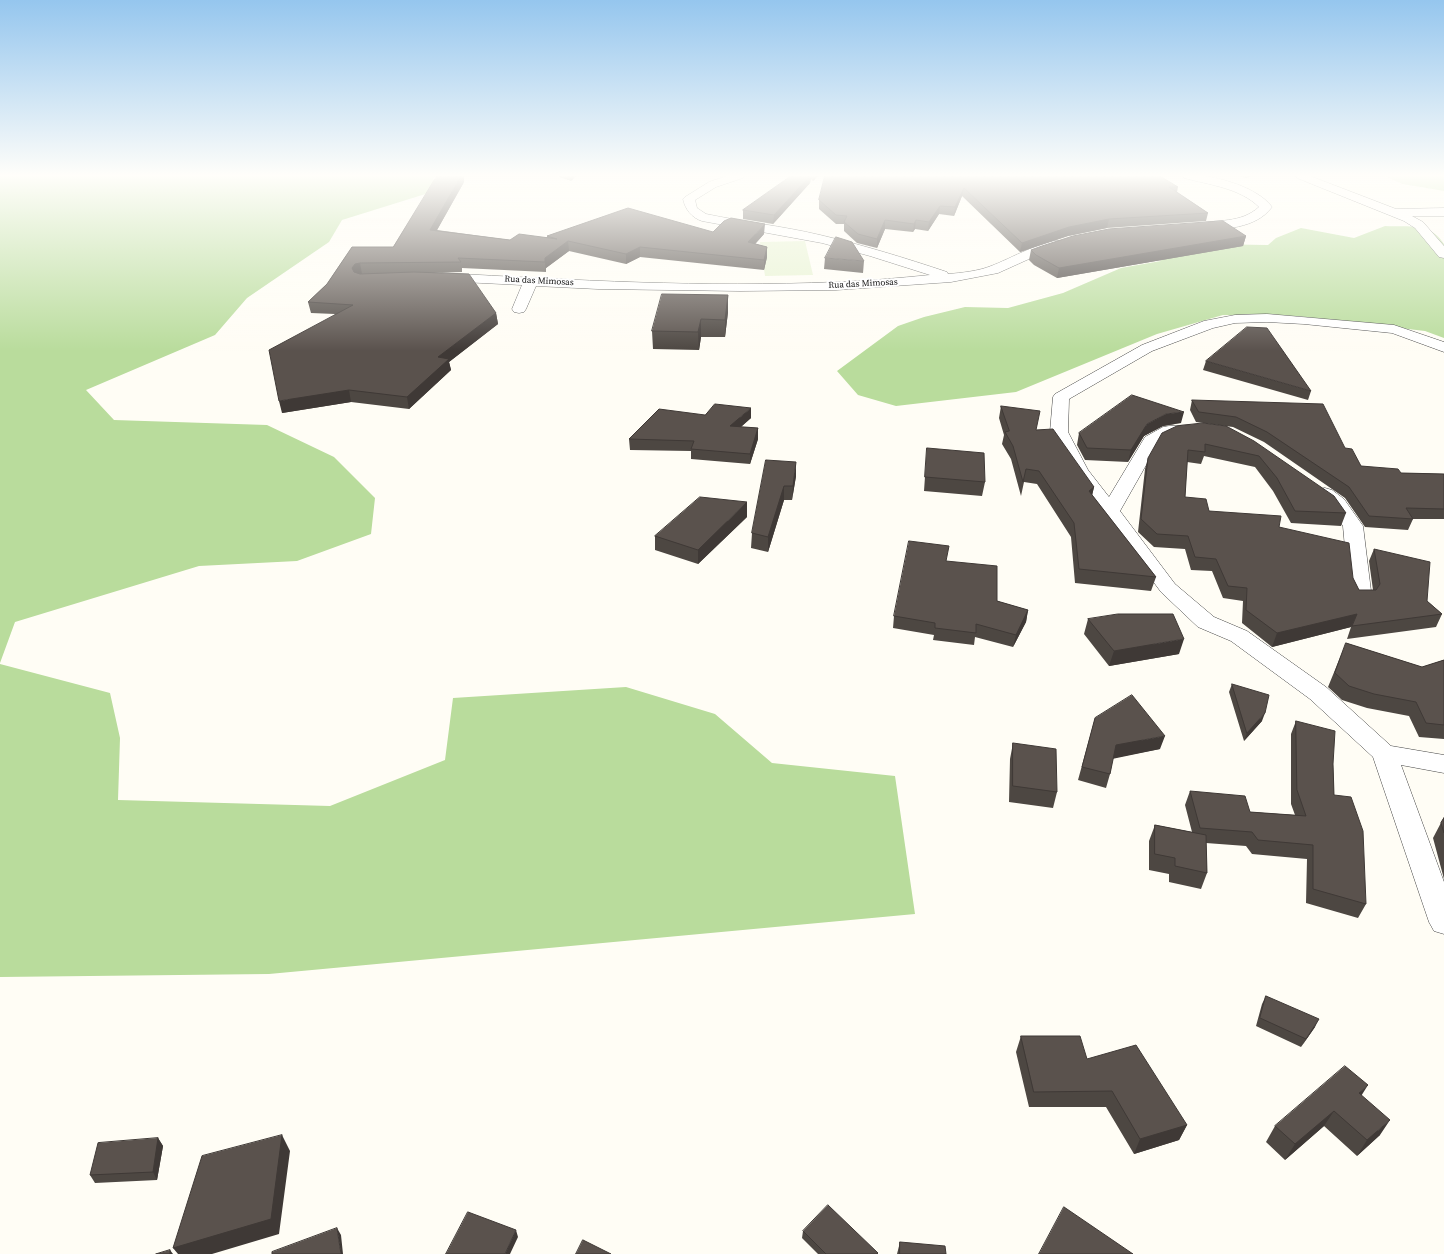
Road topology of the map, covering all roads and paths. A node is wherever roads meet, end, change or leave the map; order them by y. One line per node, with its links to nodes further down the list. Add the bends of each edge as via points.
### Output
1 (801, 235): 6 (street, via 887,256)
2 (1427, 235): 4 (street)
3 (1068, 241): 6 (street, Rua das Mimosas, via 1036,251 992,270)
4 (1444, 254)
5 (431, 277): 7 (street, Rua das Mimosas)
6 (951, 278): 7 (street, Rua das Mimosas, via 836,286 740,287)
7 (531, 281): 8 (street)
8 (519, 309)
9 (1444, 347): 12 (street, via 1394,329 1267,318 1235,319 1209,324 1147,348 1061,398 1059,432 1080,471)
10 (1207, 429): 12 (street, via 1169,431 1151,441)
11 (1314, 486): 13 (street, via 1337,503 1353,526)
12 (1110, 511): 14 (street, via 1168,588 1201,618 1239,636 1318,693)
13 (1362, 596)
14 (1384, 753): 15 (street); 16 (street)
15 (1444, 764)
16 (1444, 922)

